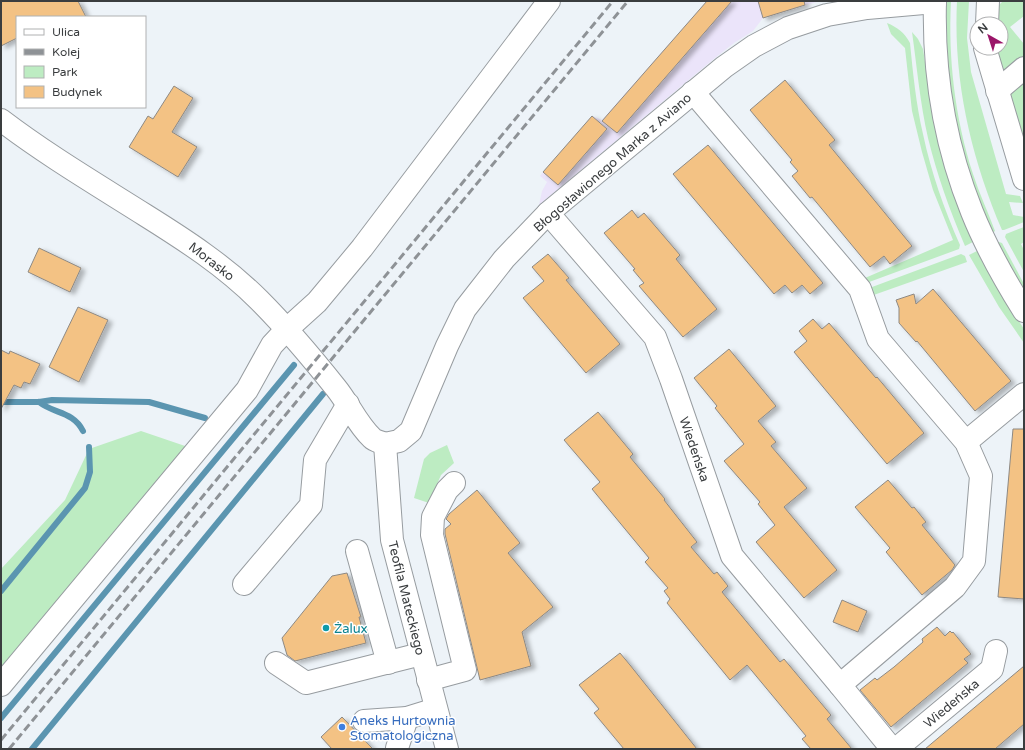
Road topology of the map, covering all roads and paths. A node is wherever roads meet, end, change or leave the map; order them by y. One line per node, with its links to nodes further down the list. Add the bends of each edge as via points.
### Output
1 (549, 1): 11 (street, via 362,248 317,302)
2 (935, 1): 6 (street, Błogosławionego Marka z Aviano, via 827,15 788,28 754,46); 10 (street, via 935,45 940,97 959,176 985,241)
3 (987, 56): 5 (street)
4 (1024, 68): 5 (street)
5 (997, 91): 8 (street)
6 (693, 92): 9 (street, Błogosławionego Marka z Aviano); 14 (street, via 860,289 878,339)
7 (1, 120): 11 (street, Morasko, via 64,164 193,245 258,299)
8 (1024, 179)
9 (548, 213): 15 (street, Błogosławionego Marka z Aviano, via 504,259 465,309 411,431 399,441); 25 (street, Wiedeńska, via 655,336 732,556)
10 (1024, 311)
11 (286, 330): 13 (street, Morasko); 24 (street, via 272,345 247,390)
12 (1024, 394): 14 (street)
13 (348, 404): 15 (street, Morasko, via 372,438); 18 (street, via 315,460 311,505)
14 (966, 442): 25 (street, via 981,476 974,561 956,587)
15 (385, 444): 20 (street, Teofila Mateckiego, via 392,540)
16 (454, 483): 23 (street, via 447,490 433,517 432,535 465,670)
17 (358, 551): 21 (street)
18 (244, 584)
19 (996, 651): 32 (street, Wiedeńska, via 992,669)
20 (421, 654): 21 (street); 23 (street, Teofila Mateckiego)
21 (388, 662): 22 (street, via 306,683)
22 (276, 663)
23 (428, 680): 26 (street, Teofila Mateckiego)
24 (1, 685)
25 (840, 685): 31 (street, Wiedeńska)
26 (436, 709): 27 (street); 30 (street, Teofila Mateckiego)
27 (407, 718): 28 (street); 29 (street)
28 (364, 721)
29 (397, 748)
30 (447, 749)
31 (892, 749)
32 (896, 749)

